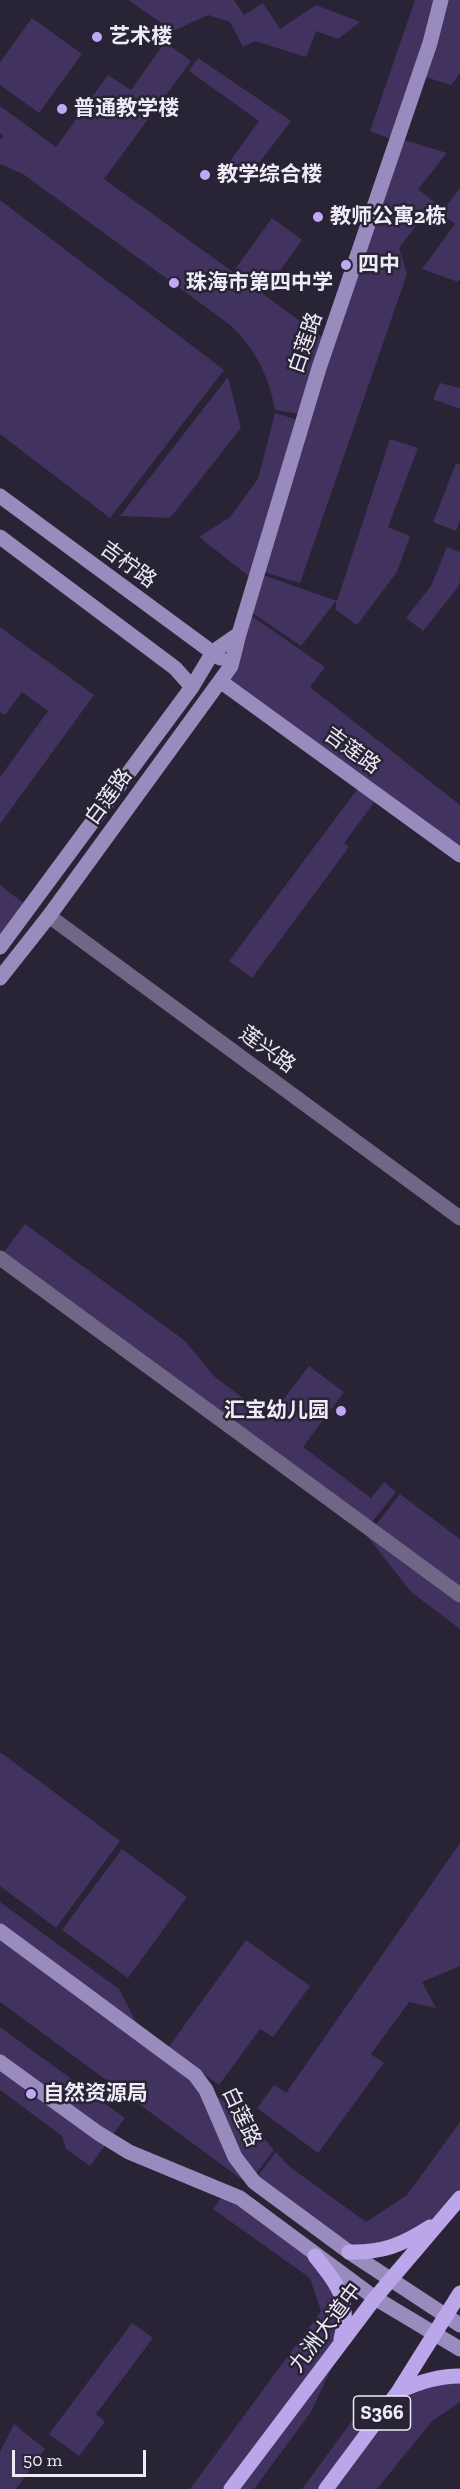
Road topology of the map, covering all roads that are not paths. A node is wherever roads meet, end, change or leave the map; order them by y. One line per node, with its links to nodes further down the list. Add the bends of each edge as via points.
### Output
1 (441, 0): 4 (main road, 白莲路, via 430,43 319,368)
2 (0, 496): 5 (main road, 吉柠路)
3 (0, 537): 8 (main road, via 175,668)
4 (238, 634): 5 (main road, 白莲路); 6 (main road, 白莲路)
5 (213, 652): 6 (main road, 吉柠路); 7 (main road); 8 (main road, 白莲路)
6 (231, 666): 7 (main road, 白莲路)
7 (220, 681): 8 (main road); 9 (main road, 吉莲路); 10 (main road, 白莲路)
8 (192, 687): 11 (main road, 白莲路)
9 (460, 855)
10 (48, 916): 12 (main road, 白莲路); 13 (street, 莲兴路)
11 (0, 947)
12 (0, 978)
13 (460, 1218)
14 (0, 1258): 15 (street)
15 (460, 1595)
16 (0, 1931): 20 (main road, 白莲路, via 195,2075 248,2176)
17 (0, 2062): 21 (main road, via 129,2152 240,2198)
18 (460, 2198): 19 (main road, 九洲大道中)
19 (449, 2212): 20 (main road, via 392,2248 371,2253); 22 (main road, 九洲大道中)
20 (349, 2252): 22 (main road, 白莲路)
21 (315, 2256): 24 (main road); 28 (main road, via 341,2291 345,2324)
22 (390, 2279): 24 (main road, 九洲大道中); 25 (main road, 白莲路)
23 (460, 2293): 25 (main road)
24 (375, 2298): 27 (main road); 28 (main road, 九洲大道中)
25 (446, 2316): 26 (main road, 白莲路); 27 (main road)
26 (460, 2325)
27 (434, 2333): 29 (main road); 31 (main road, S366)
28 (340, 2344): 32 (main road, 九洲大道中)
29 (460, 2349)
30 (460, 2376): 31 (main road, via 442,2376)
31 (398, 2392): 33 (main road, S366)
32 (231, 2489)
33 (326, 2489)

